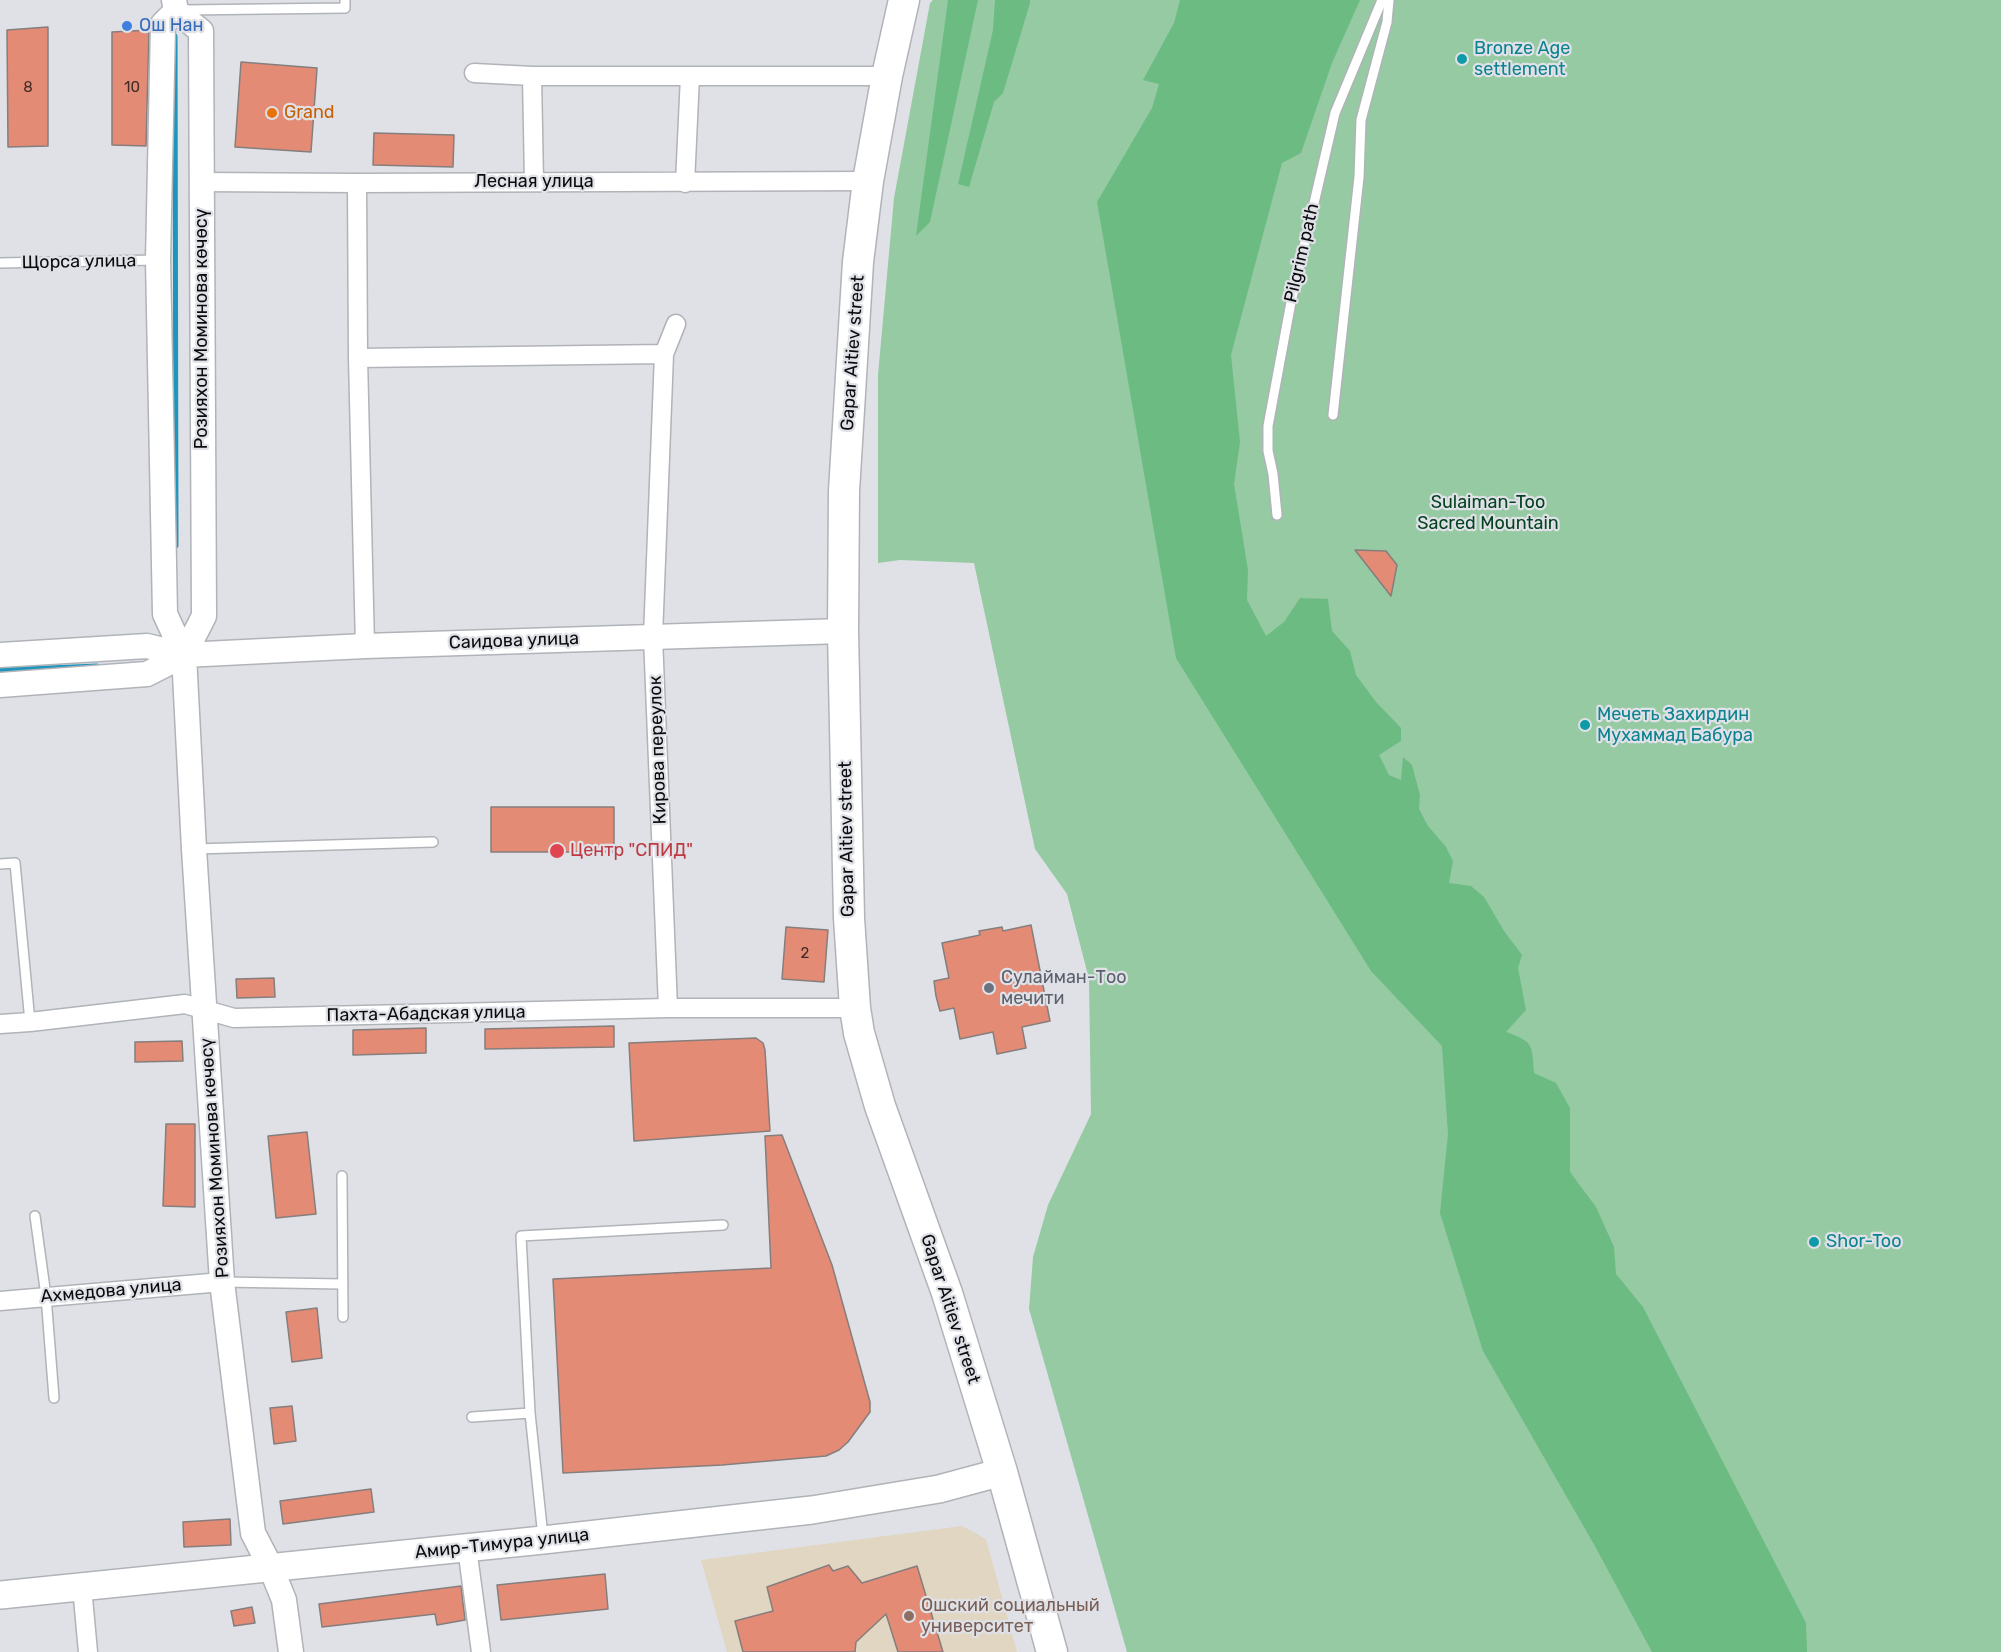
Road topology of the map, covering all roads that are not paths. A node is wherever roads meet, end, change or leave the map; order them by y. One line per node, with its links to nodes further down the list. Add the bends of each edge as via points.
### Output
1 (345, 0): 5 (lane, via 345,8)
2 (904, 0): 9 (main road, Gapar Aitiev street)
3 (1382, 0): 21 (lane, Pilgrim path, via 1335,113 1290,302 1269,426 1268,451)
4 (1389, 0): 20 (lane, via 1387,22 1360,120 1359,177)
5 (175, 5): 11 (street, Розияхон Моминова көчөсү, via 201,31); 15 (street, Розияхон Моминова көчөсү, via 163,24)
6 (474, 73): 7 (street)
7 (532, 76): 8 (street); 10 (street)
8 (690, 76): 9 (street); 14 (street)
9 (887, 76): 12 (main road, Gapar Aitiev street)
10 (534, 181): 13 (street, Лесная улица); 14 (street, Лесная улица)
11 (201, 182): 13 (street, Лесная улица); 26 (street, Розияхон Моминова көчөсү, via 204,616)
12 (868, 182): 14 (street, Лесная улица); 22 (main road, Gapar Aitiev street, via 858,262 844,491)
13 (357, 183): 19 (street)
14 (684, 183)
15 (158, 260): 16 (lane, Щорса улица); 26 (street, Розияхон Моминова көчөсү, via 165,614)
16 (0, 264)
17 (676, 324): 18 (street, Кирова переулок)
18 (664, 354): 19 (street); 23 (street, Кирова переулок)
19 (358, 358): 24 (street)
20 (1334, 415)
21 (1277, 514)
22 (843, 631): 23 (street, Саидова улица); 32 (main road, Gapar Aitiev street, via 849,918)
23 (653, 636): 24 (street, Саидова улица); 31 (street, Кирова переулок)
24 (365, 646): 26 (street, Саидова улица)
25 (0, 655): 26 (street, Саидова улица, via 147,646)
26 (184, 655): 27 (street, Саидова улица, via 147,674); 29 (street, Розияхон Моминова көчөсү)
27 (0, 685)
28 (433, 842): 29 (lane)
29 (194, 849): 33 (street, Розияхон Моминова көчөсү)
30 (0, 864): 34 (lane, via 15,863)
31 (668, 1008): 32 (street, Пахта-Абадская улица); 33 (street, Пахта-Абадская улица, via 234,1018)
32 (855, 1008): 47 (main road, Gapar Aitiev street, via 880,1106 946,1293)
33 (205, 1010): 34 (street, Пахта-Абадская улица, via 185,1004); 39 (street, Розияхон Моминова көчөсү)
34 (30, 1022): 35 (street, Пахта-Абадская улица)
35 (0, 1024)
36 (342, 1176): 40 (lane)
37 (35, 1216): 41 (lane)
38 (723, 1226): 45 (lane, via 521,1236)
39 (222, 1282): 40 (lane); 41 (street, Ахмедова улица); 50 (street, Розияхон Моминова көчөсү, via 253,1533)
40 (342, 1284): 43 (lane)
41 (46, 1296): 42 (street, Ахмедова улица); 44 (lane)
42 (0, 1301)
43 (343, 1317)
44 (54, 1398)
45 (530, 1413): 46 (lane); 48 (lane)
46 (472, 1417)
47 (1002, 1472): 48 (main road, Амир-Тимура улица, via 939,1489 813,1510); 56 (main road, Gapar Aitiev street)
48 (543, 1540): 49 (main road, Амир-Тимура улица)
49 (467, 1548): 50 (main road, Амир-Тимура улица); 55 (street)
50 (271, 1568): 51 (main road, Амир-Тимура улица); 54 (street, Розияхон Моминова көчөсү, via 284,1600)
51 (82, 1587): 52 (main road, Амир-Тимура улица); 53 (street)
52 (0, 1595)
53 (88, 1652)
54 (291, 1652)
55 (481, 1652)
56 (1052, 1652)

